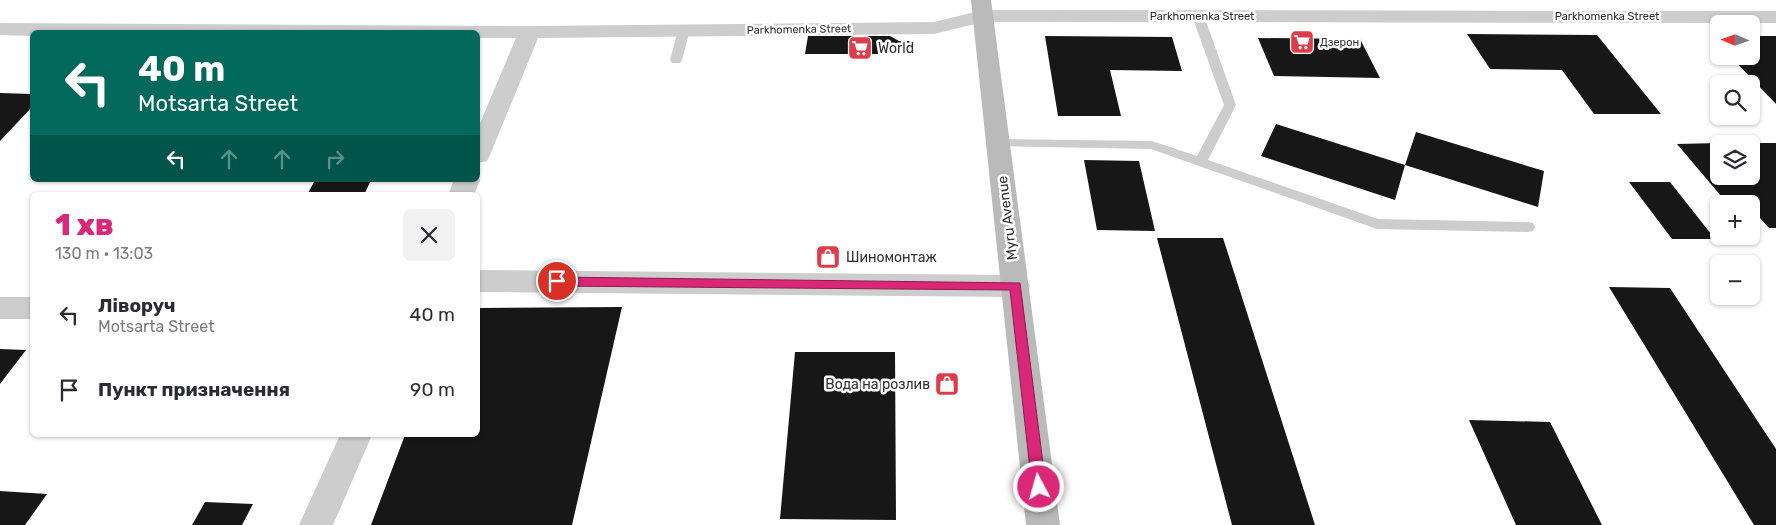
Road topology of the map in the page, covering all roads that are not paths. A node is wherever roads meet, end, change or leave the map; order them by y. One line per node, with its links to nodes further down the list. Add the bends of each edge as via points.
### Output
1 (982, 8): 3 (street, Parkhomenka Street); 7 (street, Parkhomenka Street, via 934,28); 11 (main road, Myru Avenue)
2 (1309, 8): 3 (street, Parkhomenka Street); 4 (street, Parkhomenka Street)
3 (1198, 16): 13 (lane, via 1230,105)
4 (1776, 17)
5 (0, 29): 6 (street, Parkhomenka Street)
6 (177, 30)
7 (684, 30): 9 (street, Parkhomenka Street); 10 (lane)
8 (480, 32): 9 (street, Parkhomenka Street)
9 (530, 32): 12 (street)
10 (676, 60)
11 (998, 143): 13 (lane, via 1152,145); 16 (main road, Myru Avenue)
12 (480, 150)
13 (1200, 162): 14 (lane, via 1377,224)
14 (1528, 226)
15 (480, 281): 16 (street)
16 (1016, 286): 21 (main road, Myru Avenue)
17 (0, 308): 18 (street)
18 (30, 308)
19 (355, 437): 20 (street)
20 (316, 525)
21 (1043, 525)

